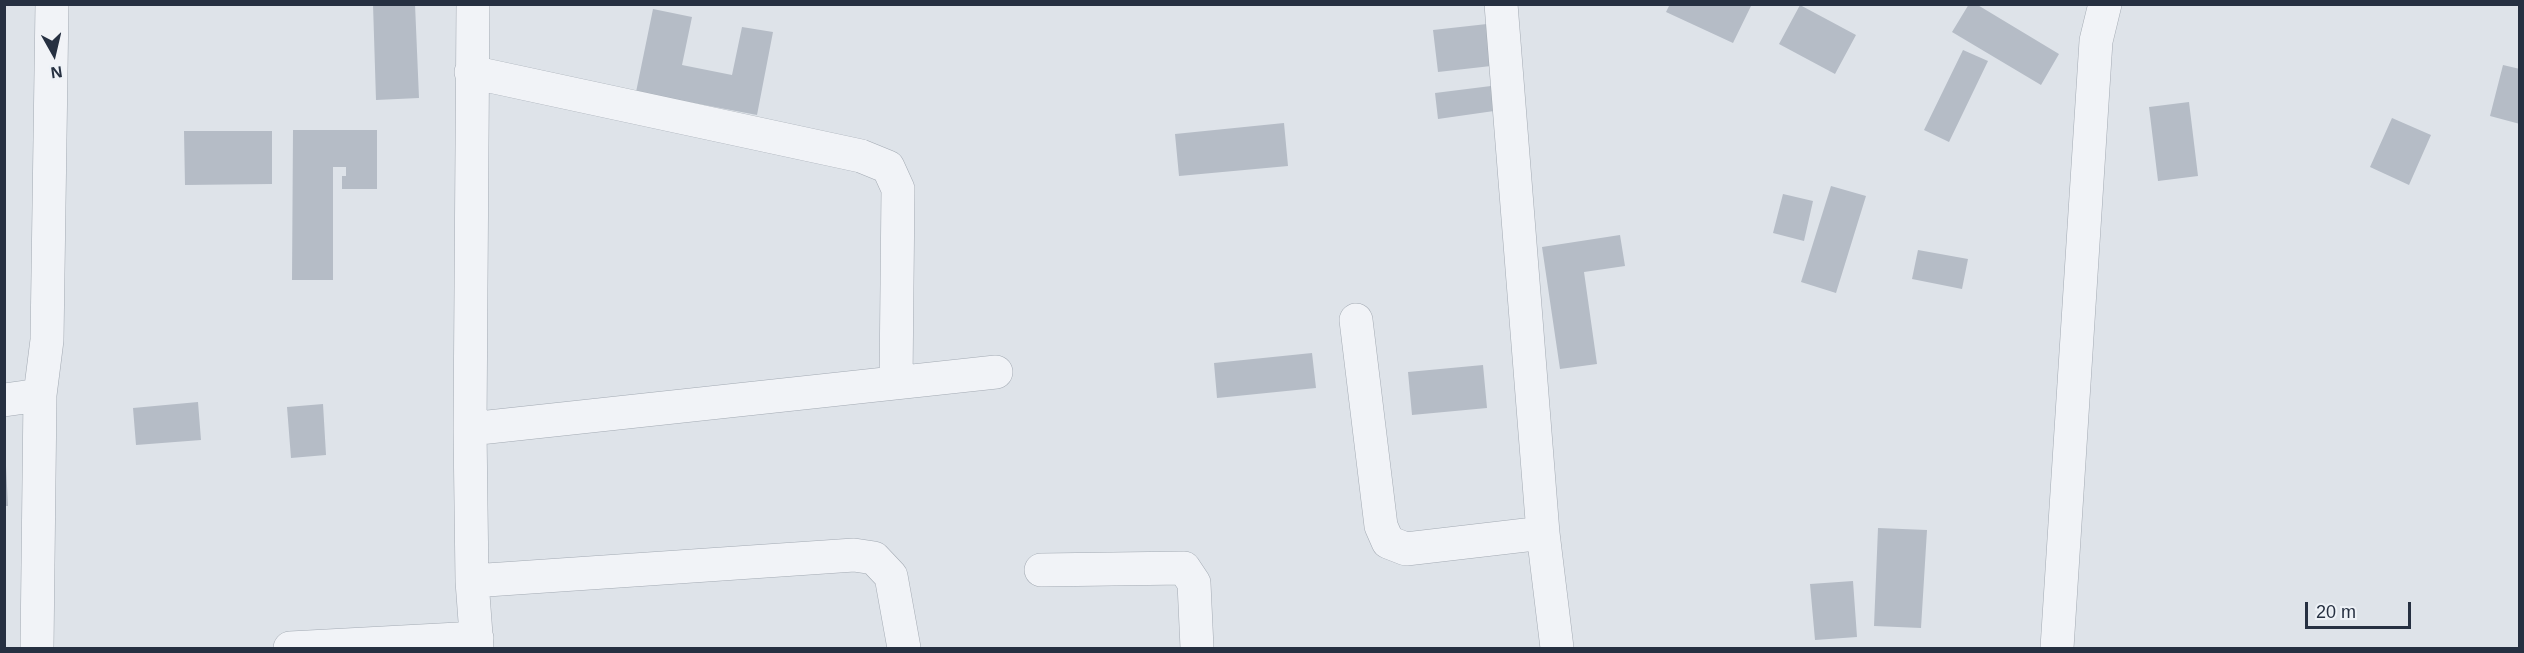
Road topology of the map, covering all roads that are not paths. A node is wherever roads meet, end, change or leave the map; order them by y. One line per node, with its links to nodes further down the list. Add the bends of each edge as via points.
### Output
1 (52, 4): 9 (street, via 47,340)
2 (472, 4): 5 (street)
3 (1501, 4): 12 (street)
4 (2105, 4): 21 (street, via 2096,41)
5 (471, 72): 8 (street, via 861,156 888,167 898,189); 11 (street)
6 (1356, 320): 12 (street, via 1381,526 1388,542 1406,549)
7 (996, 372): 8 (street)
8 (896, 382): 11 (street)
9 (40, 395): 10 (street); 16 (street)
10 (4, 400)
11 (470, 429): 14 (street)
12 (1543, 533): 20 (street)
13 (1041, 570): 19 (street, via 1184,568 1194,583)
14 (472, 581): 15 (street); 18 (street, via 854,555 874,558 891,576)
15 (477, 643): 17 (street)
16 (37, 648)
17 (290, 648)
18 (904, 648)
19 (1197, 648)
20 (1557, 648)
21 (2057, 648)

